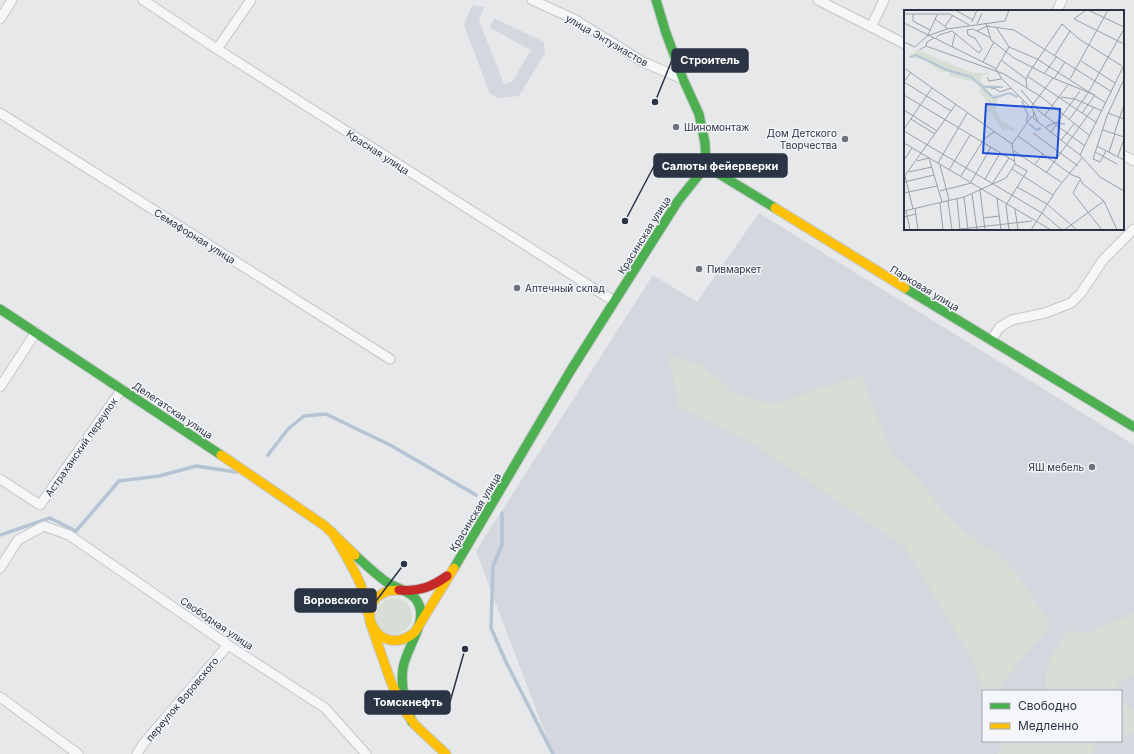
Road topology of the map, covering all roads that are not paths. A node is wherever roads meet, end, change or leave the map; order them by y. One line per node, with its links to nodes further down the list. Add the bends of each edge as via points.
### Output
1 (12, 0): 10 (street)
2 (143, 0): 13 (street, Красная улица)
3 (251, 0): 13 (street)
4 (532, 0): 14 (street, улица Энтузиастов, via 574,19 643,62)
5 (656, 0): 14 (main road)
6 (818, 0): 11 (street)
7 (884, 0): 11 (street)
8 (1062, 0): 9 (street)
9 (1057, 10)
10 (0, 19)
11 (871, 27): 12 (street)
12 (904, 44)
13 (217, 49): 20 (street, Красная улица)
14 (683, 79): 18 (main road, via 699,114 706,143)
15 (0, 113): 24 (street, Семафорная улица)
16 (1124, 156): 17 (street)
17 (1134, 161)
18 (706, 166): 20 (main road, Красинская улица, via 678,201); 23 (main road, Парковая улица)
19 (1134, 229): 23 (street, via 1103,260 1081,293 1071,303 1045,313 1012,320 1000,327)
20 (615, 301): 31 (main road, Красинская улица, via 571,370)
21 (0, 309): 22 (main road, Делегатская улица)
22 (36, 332): 25 (street); 26 (main road, Делегатская улица)
23 (991, 340): 27 (main road, Парковая улица)
24 (390, 359)
25 (0, 387)
26 (122, 388): 28 (street, Астраханский переулок, via 40,505); 29 (main road, Делегатская улица)
27 (1134, 427)
28 (0, 479)
29 (332, 532): 32 (main road, Делегатская улица, via 374,573); 33 (main road, Делегатская улица, via 359,581)
30 (0, 568): 35 (street, Свободная улица, via 18,540 44,526 69,535)
31 (452, 572): 32 (main road, via 430,587 412,591); 34 (main road, Красинская улица)
32 (400, 590): 33 (main road, via 386,590 381,593 372,604); 34 (main road, via 412,595 420,606)
33 (369, 620): 34 (main road, via 378,635 397,641 410,636); 37 (main road, Делегатская улица, via 386,670 402,707)
34 (419, 626): 37 (main road, via 408,650 402,676 406,705)
35 (228, 645): 39 (street, переулок Воровского); 40 (street, Свободная улица, via 325,708)
36 (0, 697): 38 (street)
37 (412, 722): 41 (main road)
38 (78, 754)
39 (137, 754)
40 (366, 754)
41 (445, 754)

